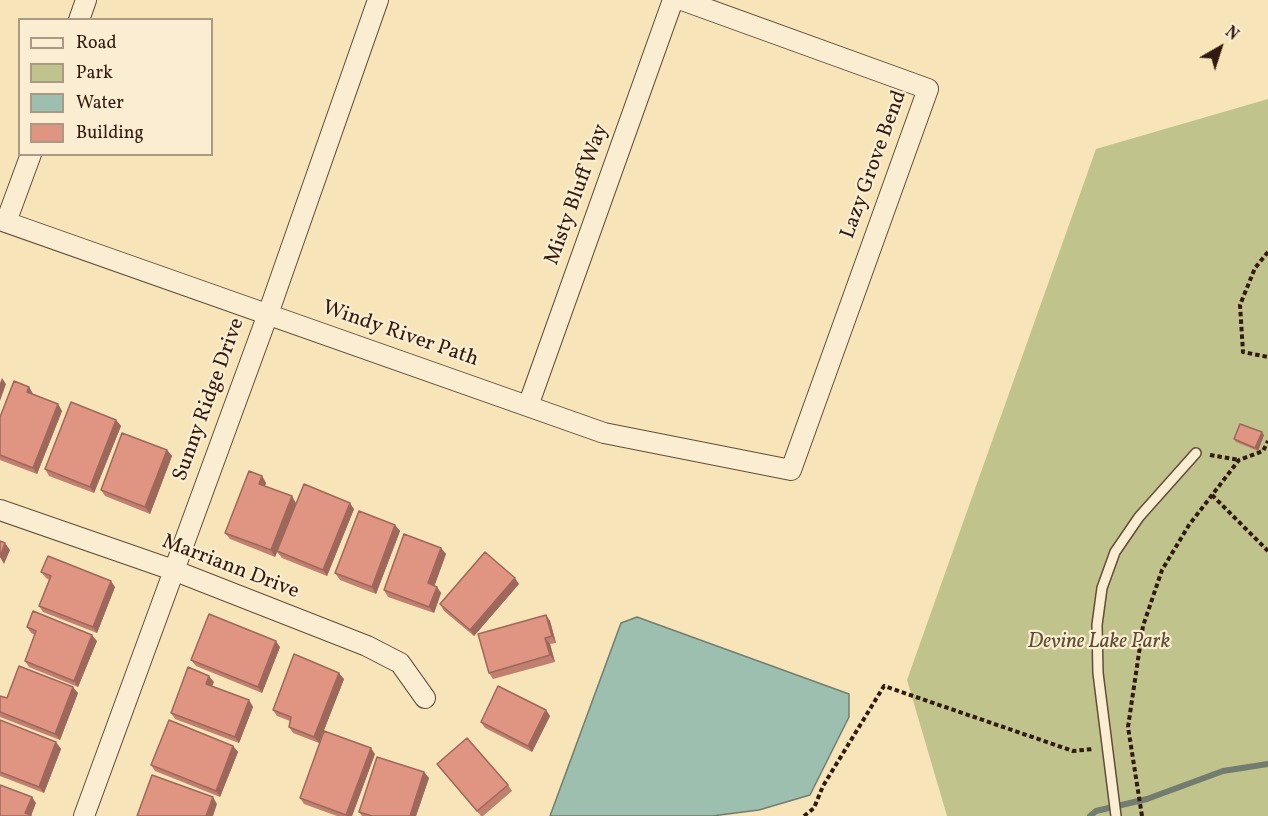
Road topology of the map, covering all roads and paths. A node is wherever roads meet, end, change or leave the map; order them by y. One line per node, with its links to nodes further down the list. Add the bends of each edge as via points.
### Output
1 (86, 0): 5 (street)
2 (378, 0): 9 (street, Sunny Ridge Drive)
3 (673, 0): 11 (street, Misty Bluff Way)
4 (682, 0): 15 (street, Lazy Grove Bend, via 928,89)
5 (80, 18)
6 (30, 156): 7 (street)
7 (3, 221): 9 (street, Windy River Path)
8 (1268, 252): 10 (path, via 1255,268 1240,305 1243,352)
9 (267, 314): 11 (street, Windy River Path); 19 (street, Sunny Ridge Drive)
10 (1268, 357)
11 (528, 406): 15 (street, Windy River Path, via 604,433)
12 (1268, 441): 14 (path, via 1263,451)
13 (1196, 453): 14 (path); 21 (lane, via 1139,517 1115,552 1102,588 1097,625 1098,673)
14 (1239, 460): 16 (path)
15 (791, 470)
16 (1212, 495): 18 (path); 25 (path, via 1162,570 1143,626 1128,727)
17 (0, 510): 19 (street, Marriann Drive)
18 (1268, 551)
19 (173, 570): 20 (street, Marriann Drive, via 367,646 400,663); 22 (street, Sunny Ridge Drive)
20 (425, 698)
21 (1106, 746): 23 (path, via 1073,750 884,686 823,786 814,808); 24 (lane)
22 (84, 816)
23 (804, 816)
24 (1116, 816)
25 (1142, 816)

